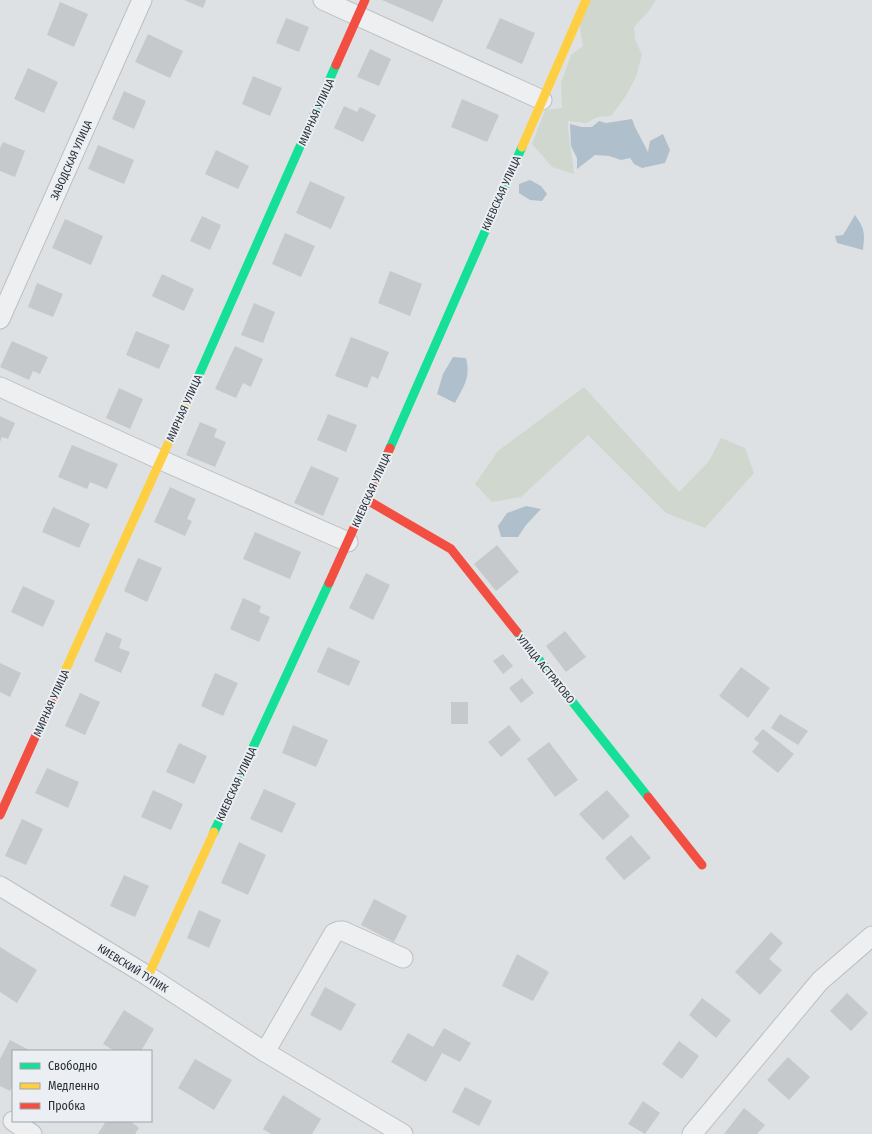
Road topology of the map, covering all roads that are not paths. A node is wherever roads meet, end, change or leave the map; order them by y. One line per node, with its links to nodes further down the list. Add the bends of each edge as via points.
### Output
1 (142, 0): 6 (street, ЗАВОДСКАЯ УЛИЦА)
2 (323, 0): 4 (street)
3 (586, 0): 5 (street, КИЕВСКАЯ УЛИЦА)
4 (362, 8): 5 (street); 8 (street, МИРНАЯ УЛИЦА)
5 (542, 100): 9 (street, КИЕВСКАЯ УЛИЦА)
6 (0, 319)
7 (0, 387): 8 (street)
8 (161, 460): 10 (street); 11 (street, МИРНАЯ УЛИЦА)
9 (367, 500): 10 (street, КИЕВСКАЯ УЛИЦА); 12 (street, УЛИЦА АСТРАТОВО, via 451,549)
10 (348, 542): 16 (street, КИЕВСКАЯ УЛИЦА)
11 (0, 815)
12 (702, 865)
13 (0, 886): 16 (street, КИЕВСКИЙ ТУПИК)
14 (872, 936): 23 (street, via 820,980)
15 (403, 958): 17 (street, via 343,931 334,933)
16 (148, 976): 17 (street, КИЕВСКИЙ ТУПИК)
17 (265, 1052): 22 (street, КИЕВСКИЙ ТУПИК)
18 (0, 1112): 19 (street)
19 (12, 1120)
20 (14, 1122): 21 (street)
21 (32, 1134)
22 (403, 1134)
23 (692, 1134)

